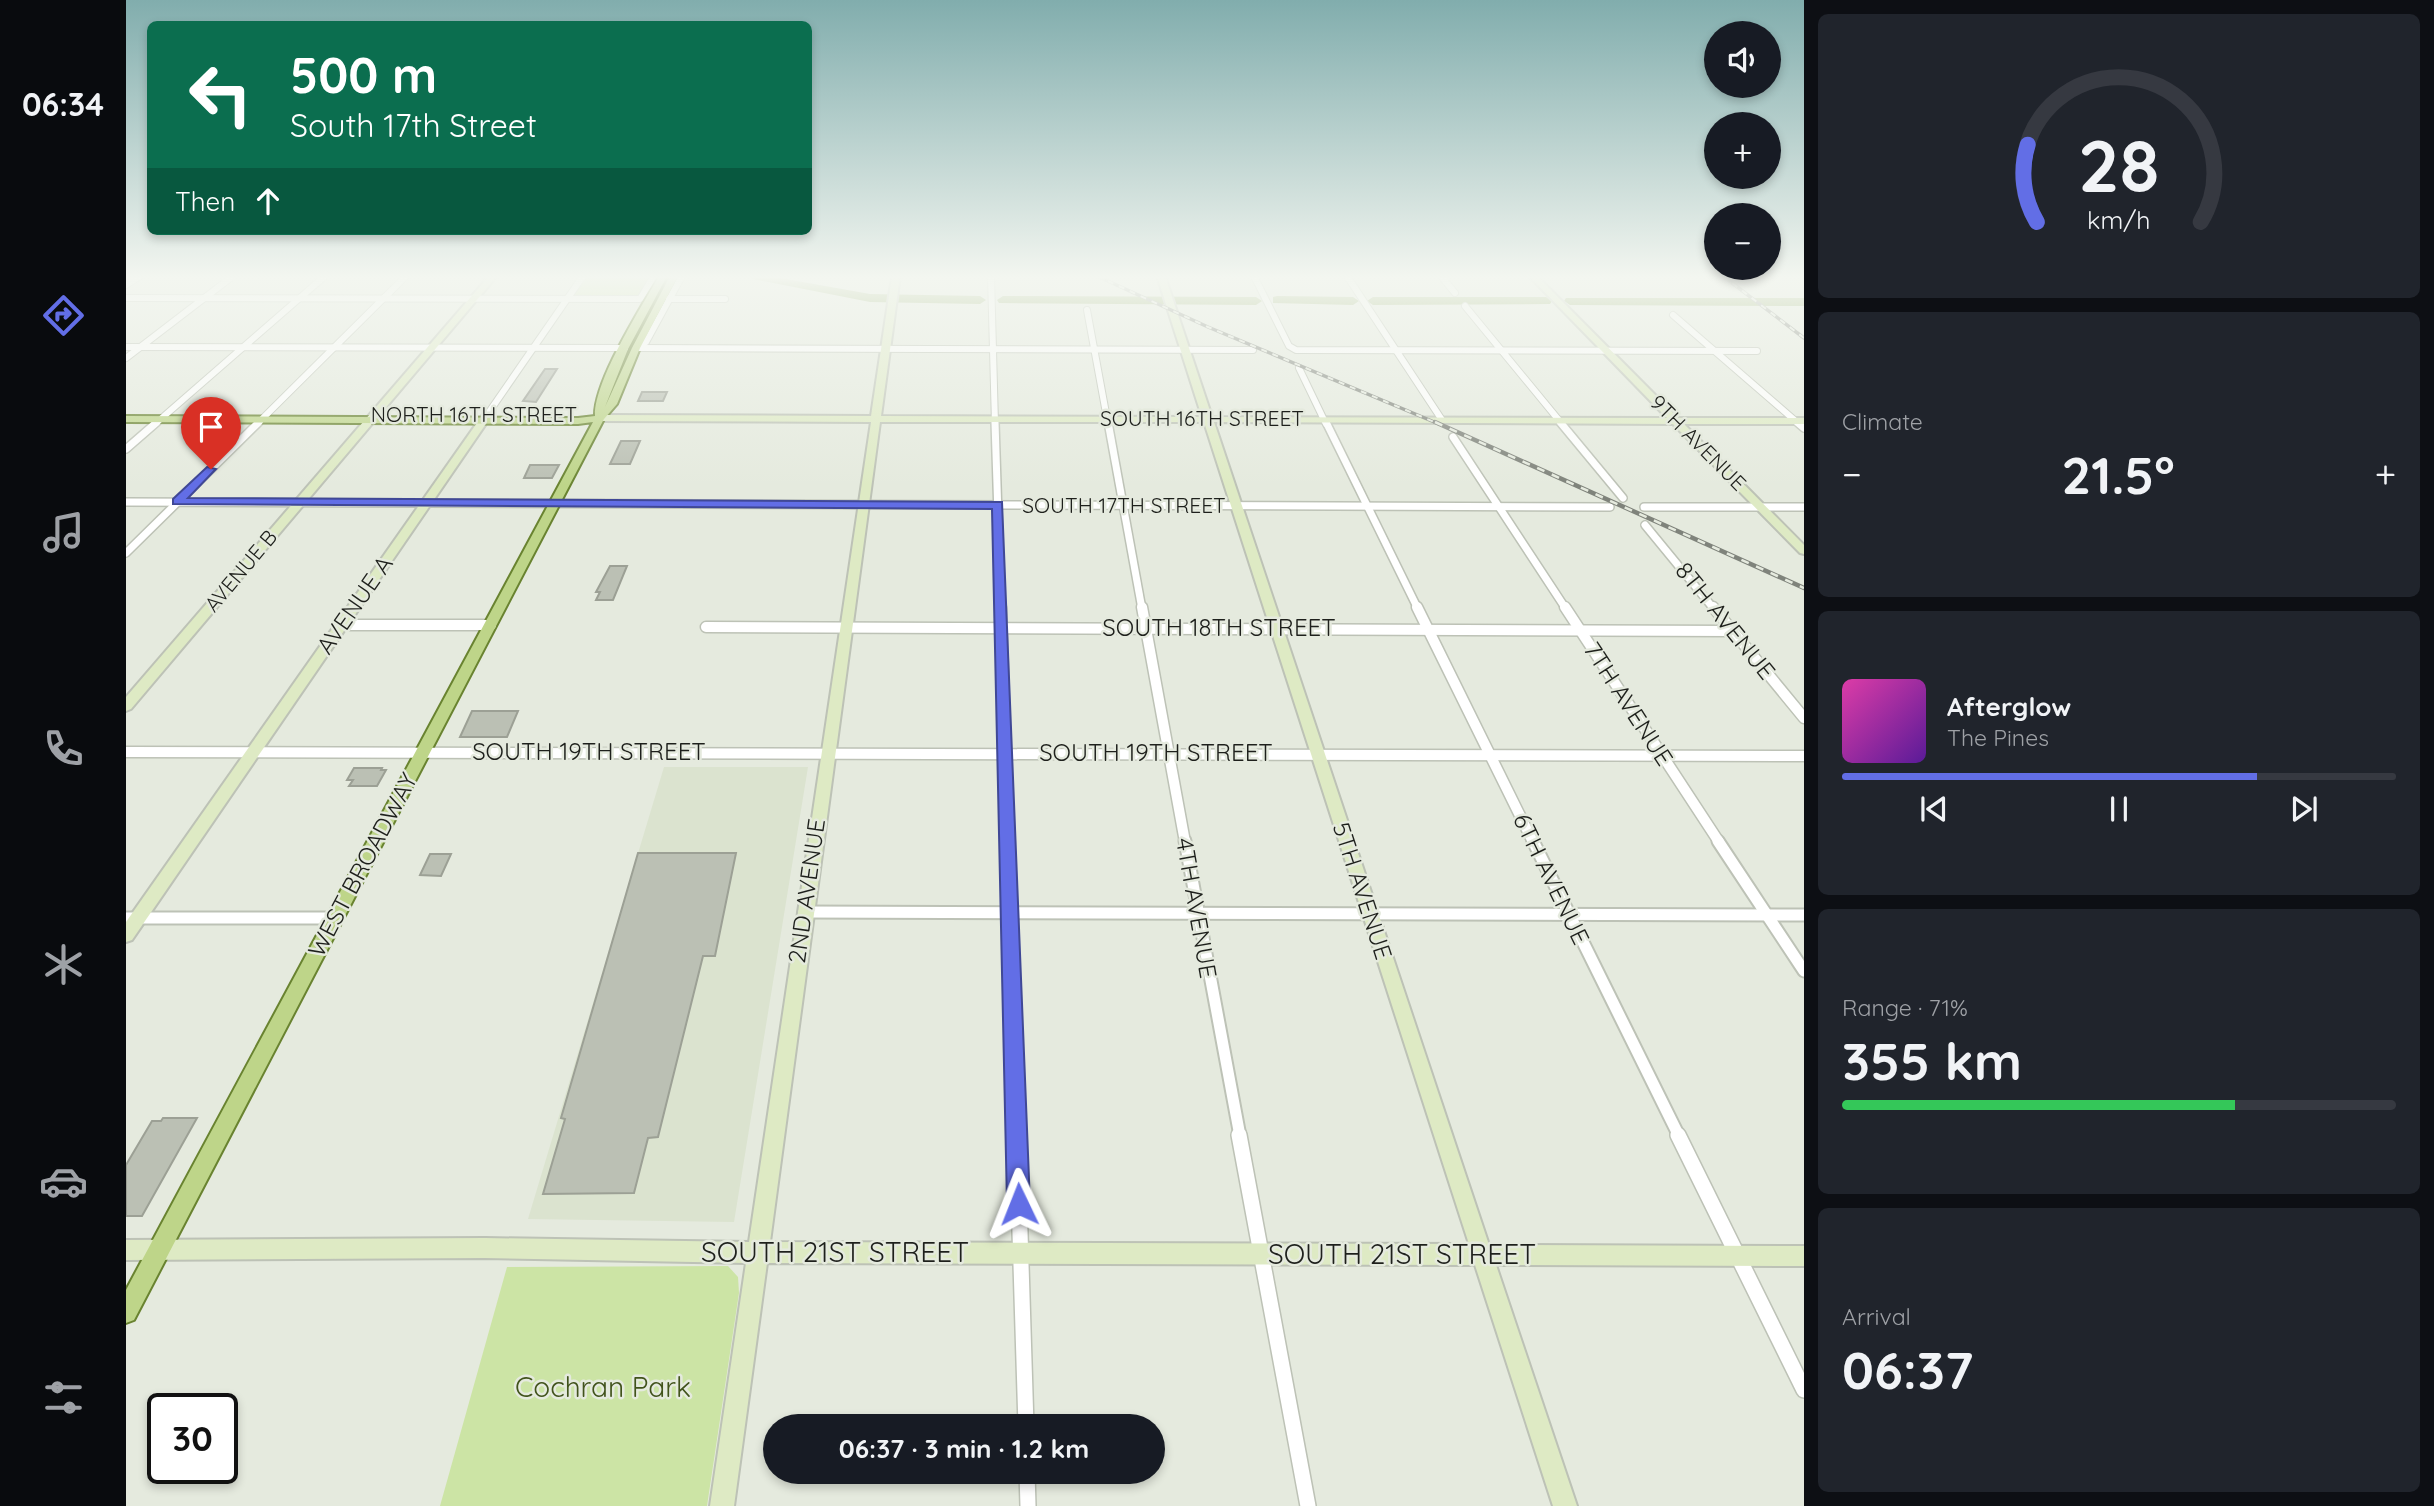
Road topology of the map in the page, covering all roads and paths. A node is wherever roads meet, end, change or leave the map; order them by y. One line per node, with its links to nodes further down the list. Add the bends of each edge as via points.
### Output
1 (639, 346): 16 (street)
2 (1092, 346): 19 (street, 4TH AVENUE)
3 (1184, 346): 20 (street, 5TH AVENUE)
4 (1291, 346): 22 (street)
5 (1394, 346): 22 (street)
6 (1498, 346): 23 (street)
7 (1603, 346): 24 (street, 9TH AVENUE)
8 (1708, 346): 25 (street)
9 (126, 347): 10 (street)
10 (140, 347): 11 (street); 27 (street)
11 (243, 347): 12 (street); 30 (street)
12 (333, 347): 13 (street); 31 (street)
13 (432, 348): 14 (street); 32 (street, AVENUE B)
14 (533, 348): 15 (street); 33 (street, AVENUE A)
15 (625, 348): 34 (main road, WEST BROADWAY, via 597,409)
16 (636, 348): 17 (street); 34 (main road, WEST BROADWAY, via 612,404)
17 (885, 349): 18 (street); 35 (street, 2ND AVENUE)
18 (993, 349): 19 (street); 36 (street)
19 (1093, 350): 20 (street); 37 (street, 4TH AVENUE)
20 (1185, 350): 21 (street); 38 (street, 5TH AVENUE)
21 (1253, 350)
22 (1396, 350): 23 (street); 40 (street)
23 (1502, 351): 24 (street); 41 (street)
24 (1608, 351): 25 (street); 42 (street, 9TH AVENUE)
25 (1714, 351): 26 (street); 43 (street)
26 (1756, 351)
27 (126, 358)
28 (1299, 368): 39 (street, 6TH AVENUE)
29 (126, 416): 30 (main road, NORTH 16TH STREET)
30 (164, 416): 31 (main road, NORTH 16TH STREET); 45 (street)
31 (263, 417): 32 (main road, NORTH 16TH STREET); 48 (street)
32 (372, 417): 33 (main road, NORTH 16TH STREET); 49 (street, AVENUE B)
33 (485, 418): 34 (main road, NORTH 16TH STREET); 50 (street, AVENUE A)
34 (600, 418): 35 (street, SOUTH 16TH STREET); 51 (main road, WEST BROADWAY)
35 (875, 418): 36 (street, SOUTH 16TH STREET); 52 (street, 2ND AVENUE)
36 (995, 419): 37 (street, SOUTH 16TH STREET); 53 (street)
37 (1106, 419): 38 (street, SOUTH 16TH STREET); 54 (street, 4TH AVENUE)
38 (1208, 419): 39 (street, SOUTH 16TH STREET); 55 (street, 5TH AVENUE)
39 (1325, 420): 40 (street, SOUTH 16TH STREET); 56 (street, 6TH AVENUE)
40 (1442, 420): 41 (street, SOUTH 16TH STREET)
41 (1559, 420): 42 (street, SOUTH 16TH STREET); 46 (street)
42 (1676, 421): 43 (street, SOUTH 16TH STREET); 60 (street, 9TH AVENUE)
43 (1801, 423)
44 (1453, 437): 57 (street, 7TH AVENUE)
45 (126, 450)
46 (1623, 498)
47 (126, 502): 48 (street, SOUTH 17TH STREET)
48 (178, 502): 49 (street, SOUTH 17TH STREET); 64 (street)
49 (300, 502): 50 (street, SOUTH 17TH STREET); 75 (street, AVENUE B)
50 (425, 504): 51 (street, SOUTH 17TH STREET); 65 (street, AVENUE A)
51 (554, 504): 52 (street, SOUTH 17TH STREET); 66 (main road, WEST BROADWAY)
52 (862, 505): 53 (street, SOUTH 17TH STREET); 68 (street, 2ND AVENUE)
53 (998, 505): 54 (street, SOUTH 17TH STREET); 69 (street)
54 (1122, 505): 55 (street, SOUTH 17TH STREET); 70 (street, 4TH AVENUE)
55 (1236, 506): 56 (street, SOUTH 17TH STREET); 71 (street, 5TH AVENUE)
56 (1367, 506): 57 (street, SOUTH 17TH STREET); 72 (street, 6TH AVENUE)
57 (1499, 507): 58 (street, SOUTH 17TH STREET); 73 (street, 7TH AVENUE)
58 (1610, 507)
59 (1644, 507): 60 (street)
60 (1762, 507): 61 (street); 63 (street, 9TH AVENUE)
61 (1804, 507)
62 (1645, 525): 74 (street, 8TH AVENUE)
63 (1804, 551)
64 (126, 553)
65 (341, 625): 66 (street); 79 (street, AVENUE A)
66 (491, 625): 77 (main road, WEST BROADWAY)
67 (706, 626): 68 (street, SOUTH 18TH STREET)
68 (845, 627): 69 (street, SOUTH 18TH STREET); 80 (street, 2ND AVENUE)
69 (1001, 627): 70 (street, SOUTH 18TH STREET); 81 (street)
70 (1144, 628): 71 (street, SOUTH 18TH STREET); 82 (street, 4TH AVENUE)
71 (1276, 628): 72 (street, SOUTH 18TH STREET); 83 (street, 5TH AVENUE)
72 (1427, 629): 73 (street, SOUTH 18TH STREET); 84 (street, 6TH AVENUE)
73 (1580, 630): 74 (street, SOUTH 18TH STREET); 86 (street, 7TH AVENUE)
74 (1732, 631): 76 (street, 8TH AVENUE)
75 (126, 706)
76 (1804, 718)
77 (423, 751): 79 (street, SOUTH 19TH STREET); 80 (street, SOUTH 19TH STREET); 95 (main road, WEST BROADWAY)
78 (126, 752): 79 (street, SOUTH 19TH STREET)
79 (254, 752): 94 (street, AVENUE A)
80 (827, 752): 81 (street, SOUTH 19TH STREET); 87 (street, 2ND AVENUE)
81 (1005, 752): 82 (street, SOUTH 19TH STREET); 88 (street)
82 (1167, 754): 83 (street, SOUTH 19TH STREET); 89 (street, 4TH AVENUE)
83 (1318, 755): 84 (street, SOUTH 19TH STREET); 90 (street, 5TH AVENUE)
84 (1489, 755): 86 (street, SOUTH 19TH STREET); 92 (street, 6TH AVENUE)
85 (1804, 755): 86 (street, SOUTH 19TH STREET)
86 (1662, 756): 93 (street, 7TH AVENUE)
87 (804, 912): 88 (street); 100 (street, 2ND AVENUE)
88 (1010, 912): 89 (street); 101 (street)
89 (1196, 914): 90 (street); 102 (street, 4TH AVENUE)
90 (1370, 915): 92 (street); 103 (street, 5TH AVENUE)
91 (1804, 915): 93 (street)
92 (1569, 916): 93 (street); 104 (street, 6TH AVENUE)
93 (1768, 916): 97 (street, 7TH AVENUE)
94 (132, 918): 95 (street); 96 (street, AVENUE A)
95 (335, 918): 99 (main road, WEST BROADWAY)
96 (126, 935)
97 (1804, 971)
98 (126, 1250): 99 (street, SOUTH 21ST STREET)
99 (159, 1250): 100 (street, SOUTH 21ST STREET); 106 (main road, WEST BROADWAY)
100 (757, 1251): 101 (street, SOUTH 21ST STREET); 110 (street, 2ND AVENUE)
101 (1020, 1252): 102 (street, SOUTH 21ST STREET); 108 (street)
102 (1260, 1254): 103 (street, SOUTH 21ST STREET); 112 (street, 4TH AVENUE)
103 (1482, 1255): 104 (street, SOUTH 21ST STREET); 113 (street, 5TH AVENUE)
104 (1738, 1256): 105 (street, SOUTH 21ST STREET); 107 (street, 6TH AVENUE)
105 (1804, 1256)
106 (126, 1312)
107 (1804, 1390)
108 (1026, 1414)
109 (1027, 1484): 111 (street)
110 (722, 1506)
111 (1028, 1506)
112 (1308, 1506)
113 (1565, 1506)

